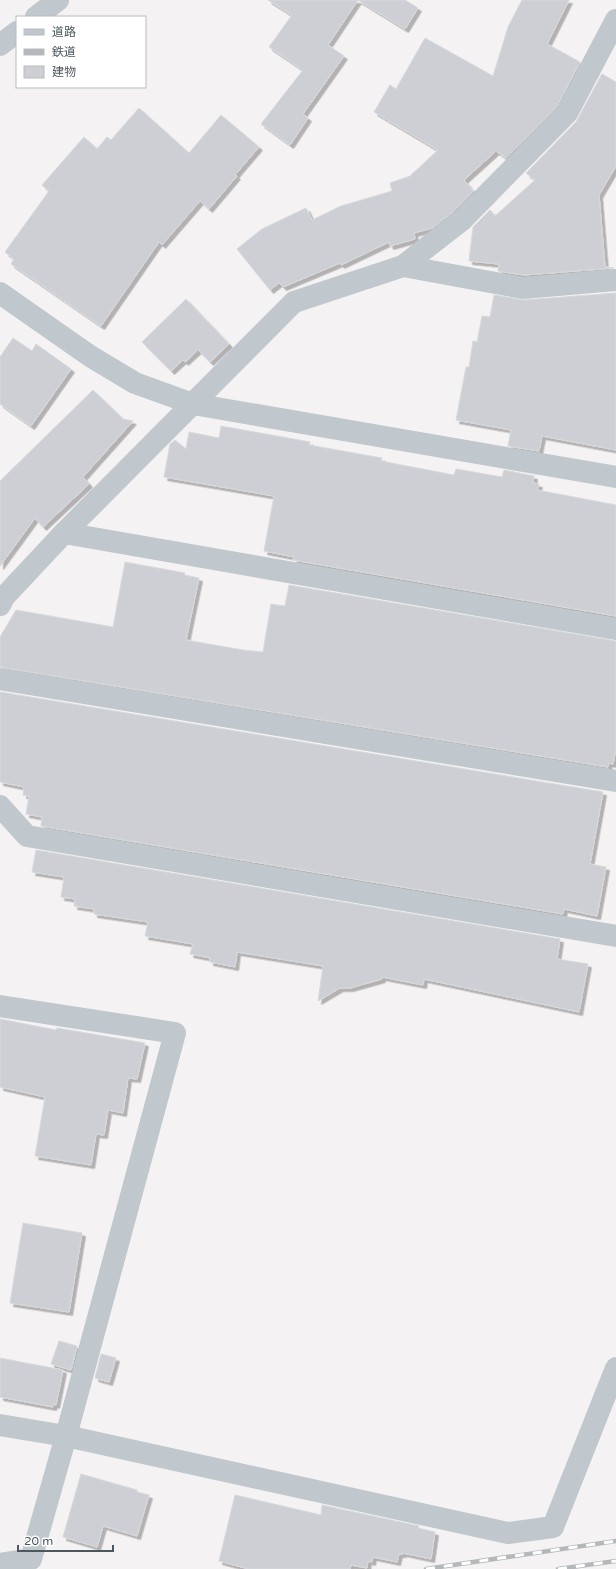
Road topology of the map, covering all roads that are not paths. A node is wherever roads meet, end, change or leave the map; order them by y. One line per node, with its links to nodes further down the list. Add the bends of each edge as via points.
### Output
1 (58, 0): 2 (street)
2 (37, 16)
3 (616, 20): 6 (street, via 567,113 462,220)
4 (16, 33): 5 (street)
5 (0, 45)
6 (404, 266): 7 (street, via 523,288); 9 (street, via 294,302)
7 (616, 280)
8 (0, 293): 9 (street, via 90,356 135,383)
9 (193, 404): 10 (street); 11 (street)
10 (616, 477)
11 (64, 533): 12 (street, via 4,597); 13 (street)
12 (0, 605)
13 (616, 630)
14 (0, 678): 15 (street)
15 (616, 781)
16 (0, 806): 17 (street, via 27,836)
17 (616, 936)
18 (0, 1006): 21 (street, via 175,1033)
19 (616, 1368): 21 (street, via 553,1527 508,1533)
20 (0, 1425): 21 (street)
21 (66, 1436): 22 (street, via 31,1559)
22 (0, 1564)

